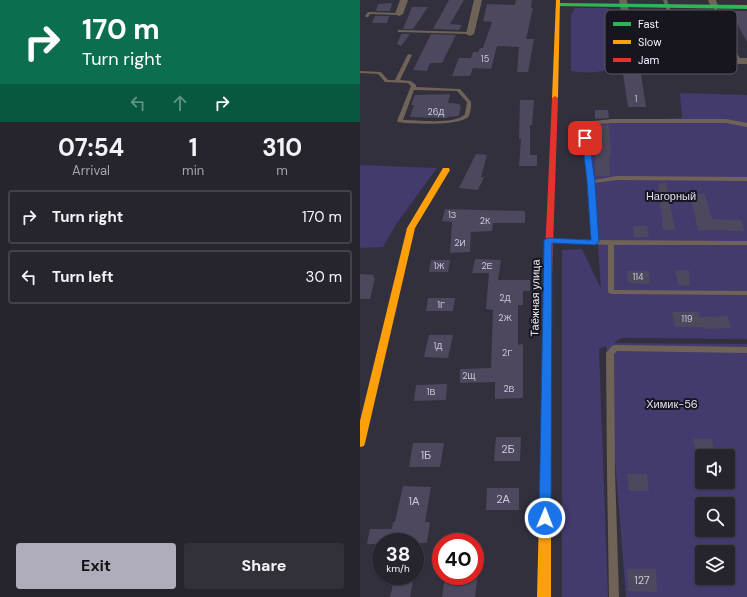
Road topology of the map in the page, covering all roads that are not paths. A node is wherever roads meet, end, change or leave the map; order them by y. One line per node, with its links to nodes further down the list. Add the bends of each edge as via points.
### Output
1 (404, 0): 8 (street)
2 (478, 0): 11 (street)
3 (623, 2): 4 (street); 5 (street)
4 (558, 3): 22 (street, Таёжная улица, via 553,175)
5 (666, 3): 6 (street)
6 (713, 3): 7 (street)
7 (747, 7)
8 (399, 14): 9 (lane, via 370,13)
9 (367, 16)
10 (399, 30): 11 (lane)
11 (470, 33)
12 (737, 52): 14 (lane)
13 (410, 55): 16 (lane)
14 (743, 61)
15 (360, 72): 16 (lane, via 379,73 387,81)
16 (397, 81): 17 (lane, via 408,82 414,86)
17 (412, 88): 17 (lane, via 400,121 456,121 465,117 469,109 469,102 458,90)
18 (747, 124): 21 (lane, via 726,121 612,121 584,124)
19 (446, 170): 28 (street, via 412,228)
20 (747, 179): 21 (lane, via 617,178)
21 (591, 182): 23 (lane)
22 (548, 240): 23 (lane); 29 (street, Таёжная улица)
23 (595, 242): 24 (lane)
24 (611, 243): 25 (lane); 26 (lane, via 611,292)
25 (747, 243)
26 (747, 293)
27 (747, 350): 30 (lane, via 615,348 610,353)
28 (360, 444)
29 (544, 597)
30 (614, 597)

